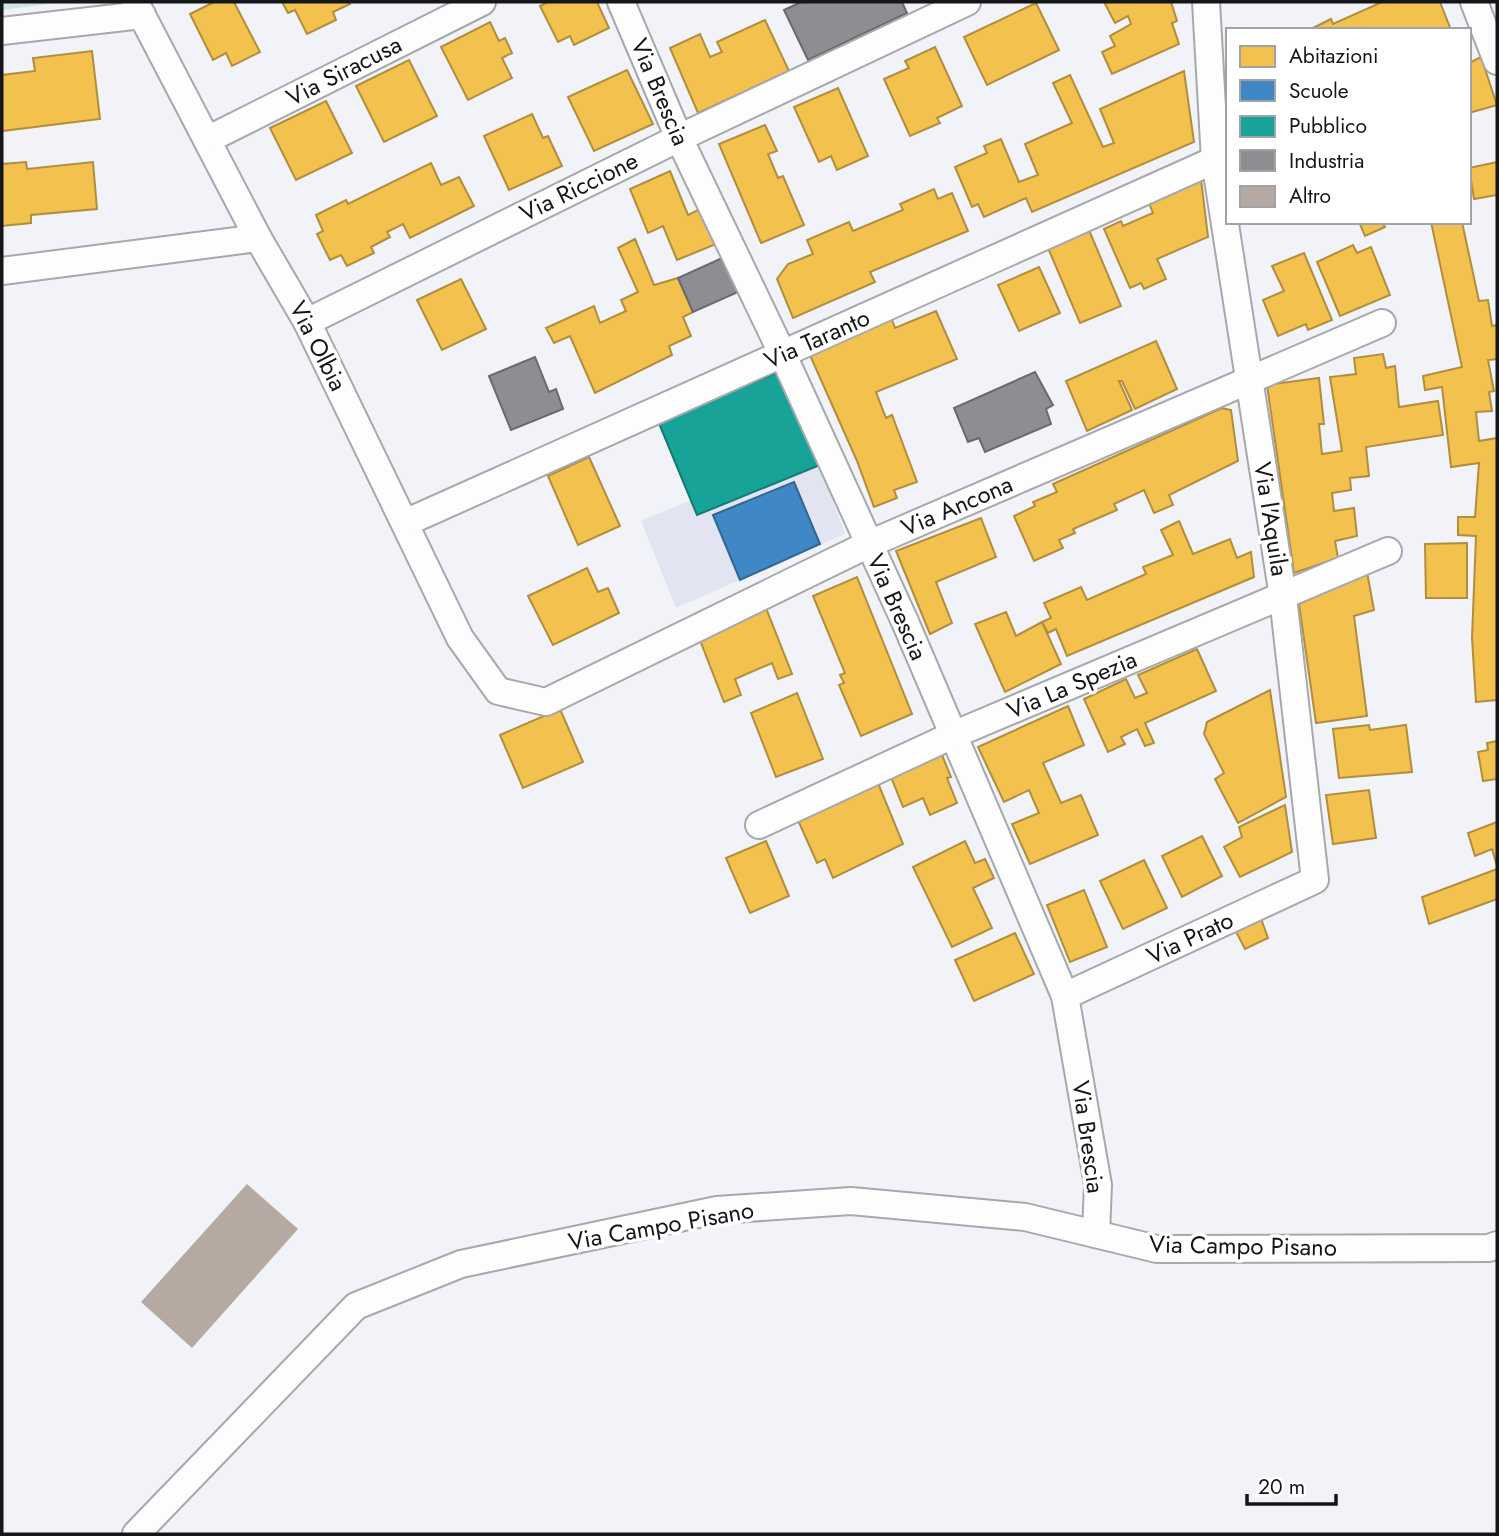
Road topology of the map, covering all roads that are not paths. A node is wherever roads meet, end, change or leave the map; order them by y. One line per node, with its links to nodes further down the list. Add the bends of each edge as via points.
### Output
1 (482, 2): 11 (street, Via Siracusa)
2 (621, 2): 10 (street, Via Brescia)
3 (967, 2): 10 (street, Via Riccione)
4 (1206, 2): 12 (street, Via l'Aquila)
5 (1474, 2): 8 (street)
6 (138, 8): 7 (street); 11 (street, Via Olbia)
7 (2, 31)
8 (1478, 35): 9 (street)
9 (1497, 61)
10 (679, 138): 17 (street, Via Riccione); 19 (street, Via Brescia)
11 (207, 140): 15 (street, Via Olbia)
12 (1222, 157): 13 (street, Via l'Aquila); 19 (street, Via Taranto)
13 (1226, 189)
14 (1230, 224): 20 (street, Via l'Aquila)
15 (258, 238): 16 (street); 17 (street, Via Olbia)
16 (2, 271)
17 (307, 322): 21 (street, Via Olbia)
18 (1382, 323): 20 (street, Via Ancona)
19 (783, 355): 21 (street, Via Taranto); 22 (street, Via Brescia)
20 (1250, 380): 22 (street, Via Ancona); 24 (street, Via l'Aquila)
21 (405, 523): 25 (street, Via Olbia, via 460,638)
22 (869, 544): 25 (street, Via Ancona, via 546,702); 26 (street, Via Brescia)
23 (1388, 551): 24 (street, Via La Spezia)
24 (1283, 597): 26 (street, Via La Spezia); 28 (street, Via l'Aquila)
25 (498, 691)
26 (953, 735): 27 (street, Via La Spezia); 29 (street, Via Brescia)
27 (760, 824)
28 (1315, 880): 29 (street, Via Prato)
29 (1065, 996): 30 (street, Via Brescia, via 1098,1185)
30 (1096, 1234): 31 (street, Via Campo Pisano, via 1157,1249); 32 (street, Via Campo Pisano, via 1025,1217 851,1201 717,1210 461,1264 356,1306)
31 (1497, 1245)
32 (136, 1534)

